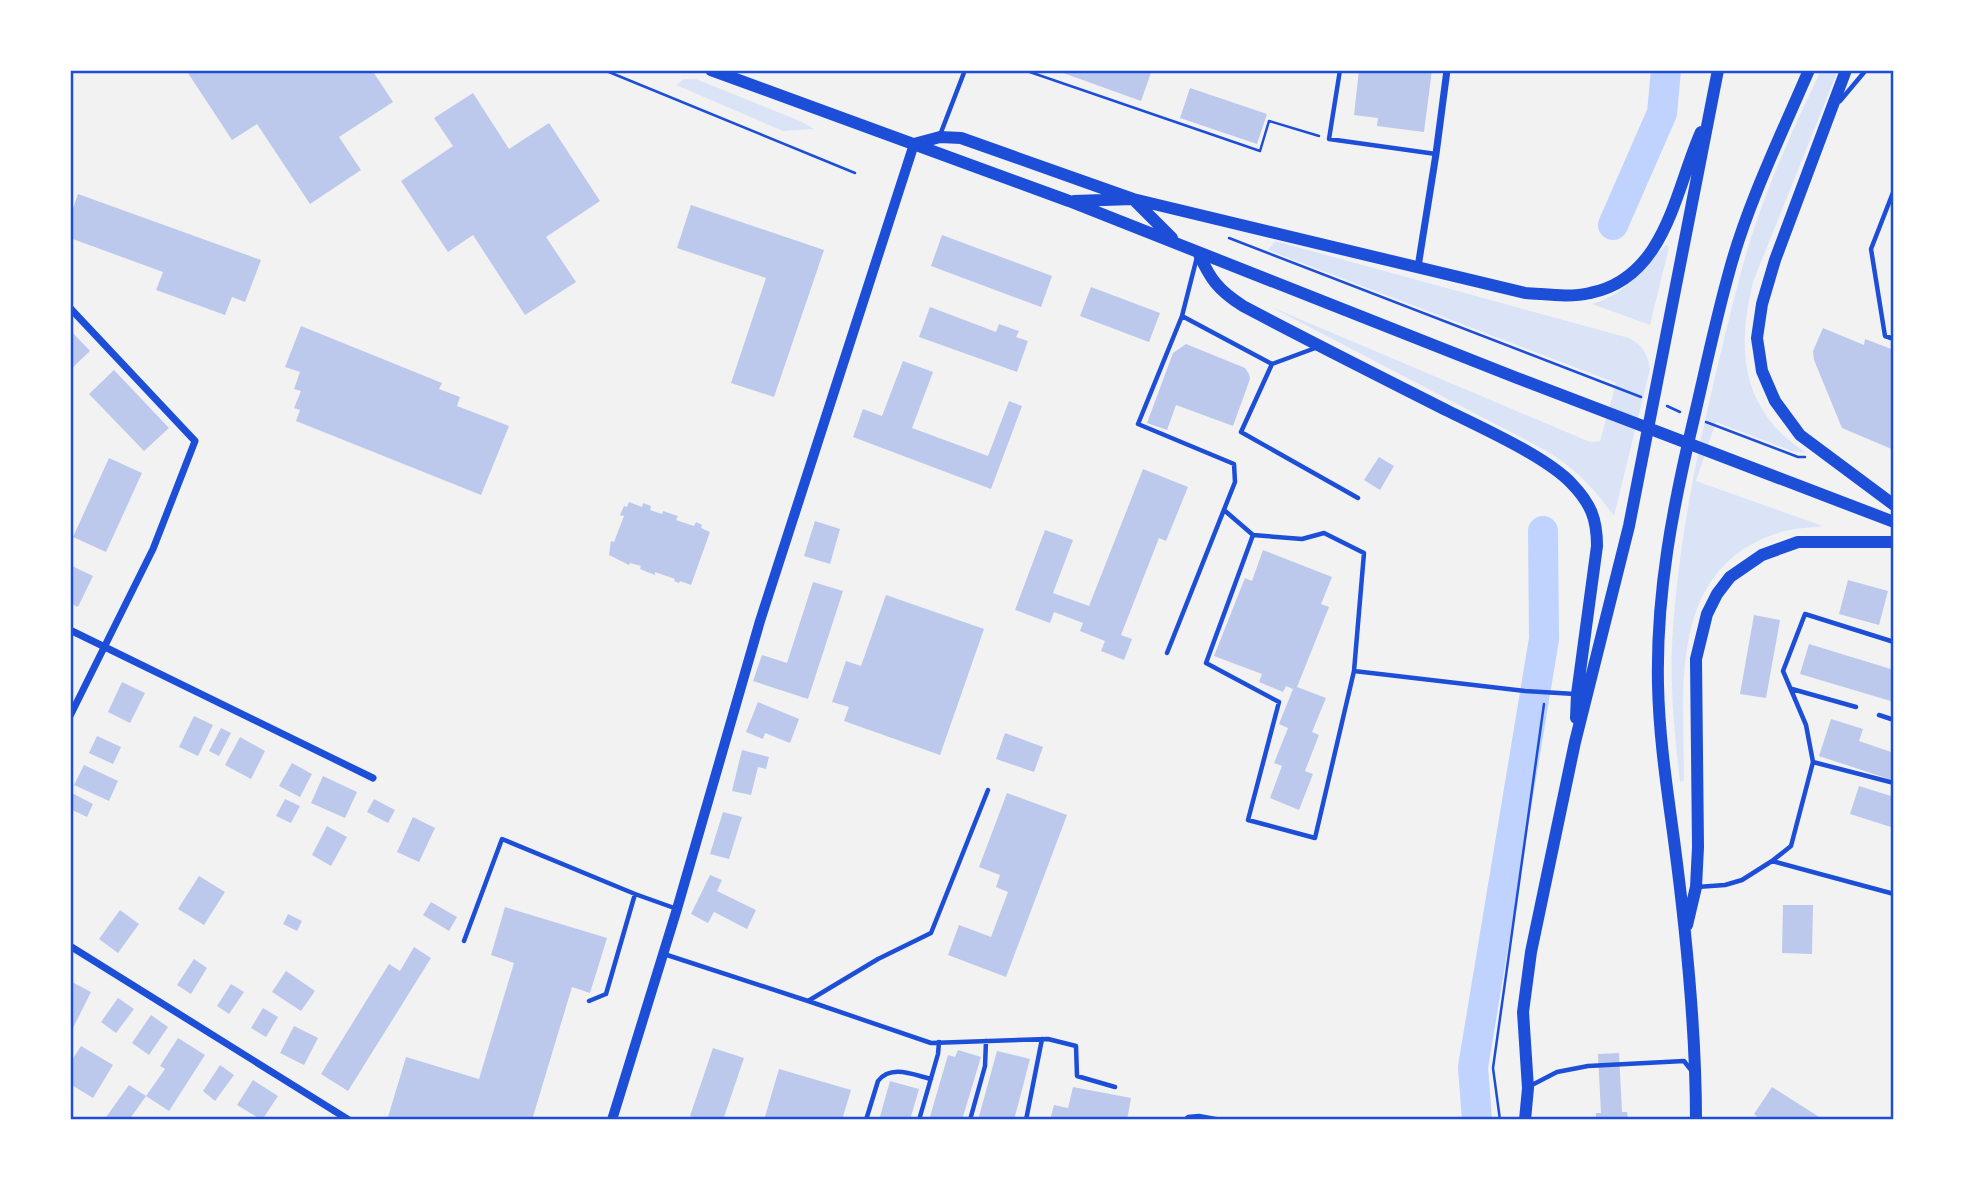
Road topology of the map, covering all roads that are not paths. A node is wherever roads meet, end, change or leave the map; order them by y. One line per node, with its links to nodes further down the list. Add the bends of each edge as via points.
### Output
1 (711, 70): 12 (main road)
2 (965, 70): 11 (lane)
3 (1340, 70): 14 (lane, via 1329,139)
4 (1447, 70): 14 (street)
5 (1718, 70): 10 (main road)
6 (1809, 70): 53 (main road, via 1728,274 1664,559 1658,682 1661,750)
7 (1846, 70): 9 (main road)
8 (1866, 70): 9 (lane)
9 (1833, 109): 27 (main road, via 1762,304 1757,338 1762,372 1775,401 1800,435)
10 (1710, 113): 20 (main road, via 1659,242 1617,283 1571,296 1525,293); 43 (main road, via 1629,526)
11 (940, 137): 12 (main road); 13 (main road); 16 (main road, via 961,138)
12 (914, 145): 13 (main road); 52 (street, via 760,621)
13 (934, 152): 17 (main road)
14 (1436, 154): 20 (street)
15 (1894, 190): 23 (lane, via 1871,248 1885,336)
16 (1133, 199): 17 (main road); 18 (main road); 20 (main road)
17 (1069, 201): 18 (main road)
18 (1177, 244): 19 (main road)
19 (1198, 252): 22 (lane); 24 (main road, via 1209,277 1223,293); 29 (main road)
20 (1418, 267)
21 (70, 308): 34 (street, via 195,441 153,550)
22 (1182, 316): 25 (lane); 28 (lane, via 1138,424 1234,464 1235,482)
23 (1894, 340)
24 (1319, 346): 25 (lane); 38 (main road, via 1549,466 1586,501 1597,524 1597,546)
25 (1272, 364): 26 (lane, via 1241,432)
26 (1358, 498)
27 (1894, 505)
28 (1224, 510): 30 (lane); 35 (lane)
29 (1894, 522)
30 (1254, 535): 36 (lane, via 1301,539 1324,533 1364,553); 36 (lane, via 1206,663 1279,702 1248,820 1315,838)
31 (1894, 541): 49 (main road, via 1798,542 1762,555 1730,578 1717,594 1696,659)
32 (70, 630): 34 (street)
33 (1894, 642): 37 (lane, via 1805,614 1783,671)
34 (106, 646): 41 (street); 45 (street)
35 (1167, 653)
36 (1354, 671): 38 (lane)
37 (1791, 689): 39 (lane); 44 (lane, via 1806,725)
38 (1577, 694): 43 (main road)
39 (1856, 706)
40 (1879, 715): 42 (lane)
41 (70, 716)
42 (1894, 720)
43 (1575, 742): 65 (main road, via 1531,952 1523,1012)
44 (1813, 762): 46 (lane); 48 (lane, via 1790,846)
45 (373, 778)
46 (1894, 783)
47 (988, 790): 57 (lane, via 931,933)
48 (1772, 861): 49 (lane, via 1742,880); 51 (lane)
49 (1696, 887): 53 (main road)
50 (635, 894): 52 (lane); 54 (lane, via 502,839); 58 (lane, via 606,994)
51 (1894, 894)
52 (677, 909): 56 (street)
53 (1684, 936): 62 (main road)
54 (464, 941)
55 (70, 946): 66 (street)
56 (664, 954): 57 (lane); 67 (street)
57 (807, 1001): 61 (lane)
58 (589, 1002)
59 (1042, 1038): 60 (lane); 64 (lane, via 1076,1046 1077,1076); 71 (lane)
60 (986, 1041): 61 (lane); 70 (lane, via 985,1066)
61 (939, 1042): 63 (lane)
62 (1696, 1076): 65 (lane, via 1684,1061 1588,1066 1557,1072); 76 (main road)
63 (931, 1079): 68 (lane, via 897,1071 882,1075); 69 (lane)
64 (1115, 1087)
65 (1528, 1088): 74 (main road); 75 (main road)
66 (349, 1120)
67 (612, 1120)
68 (866, 1120)
69 (919, 1120)
70 (970, 1120)
71 (1026, 1120)
72 (1185, 1120): 73 (lane, via 1194,1116)
73 (1221, 1120)
74 (1525, 1120)
75 (1534, 1120)
76 (1696, 1120)

